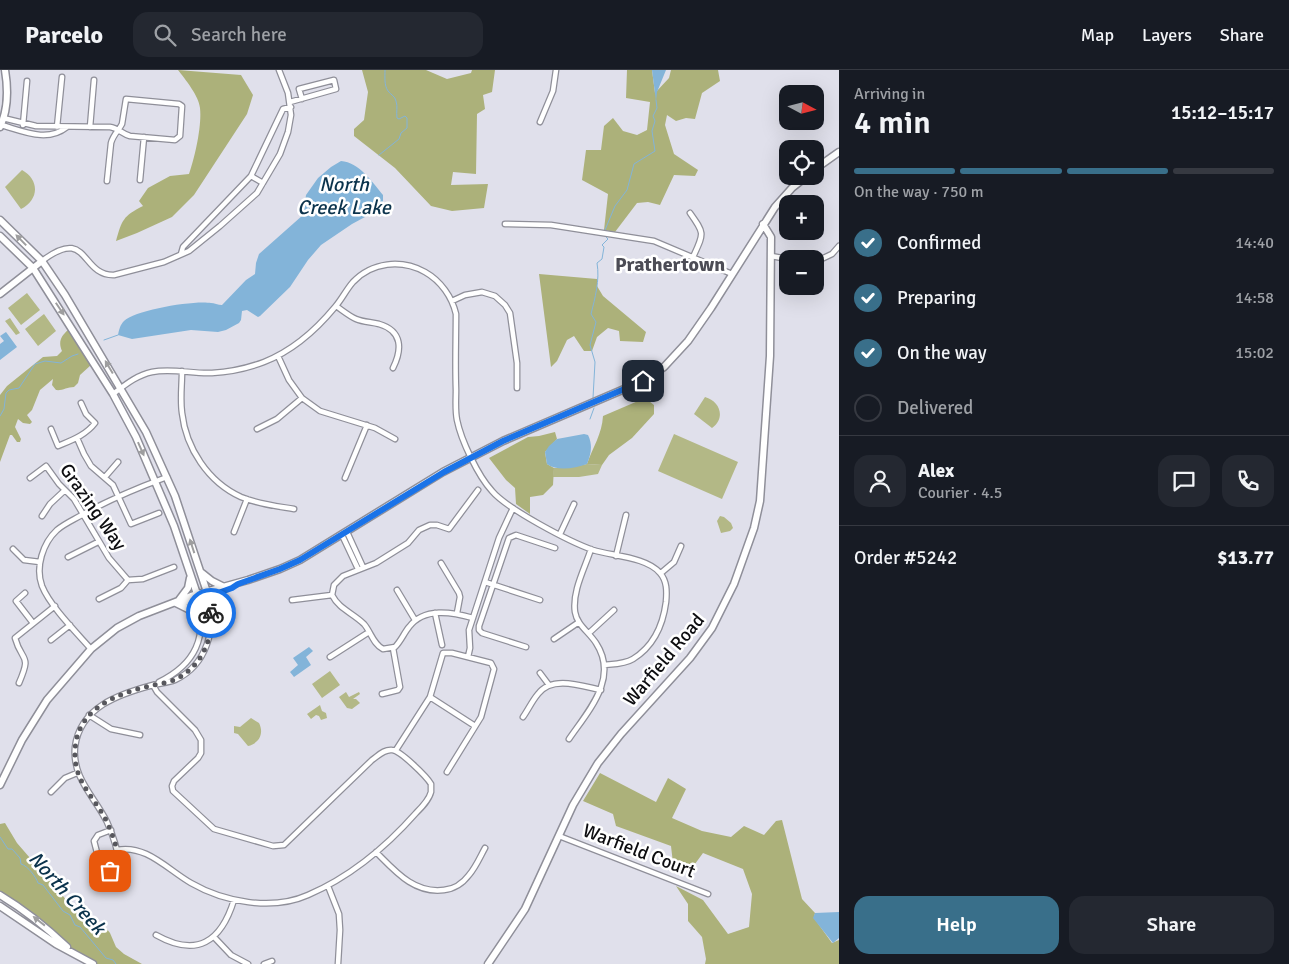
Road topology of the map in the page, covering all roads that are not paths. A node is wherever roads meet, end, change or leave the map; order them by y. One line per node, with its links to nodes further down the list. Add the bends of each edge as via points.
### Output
1 (5, 70): 10 (main road, via 7,89)
2 (279, 70): 8 (street)
3 (556, 70): 9 (street, via 553,91)
4 (62, 76): 12 (street)
5 (94, 80): 14 (street)
6 (27, 82): 11 (street)
7 (302, 99): 7 (street, via 336,90 334,80 299,89); 8 (street)
8 (291, 104): 21 (street, via 284,109); 24 (street, via 285,141)
9 (540, 122)
10 (2, 123): 11 (street); 16 (street)
11 (23, 123): 12 (street); 16 (street)
12 (57, 126): 13 (street); 17 (street)
13 (67, 127): 14 (street); 17 (street)
14 (90, 127): 15 (street)
15 (118, 130): 18 (street); 18 (street, via 126,99 182,106 178,139); 23 (street, via 110,143)
16 (22, 131): 17 (street, via 39,135)
17 (56, 133)
18 (144, 137): 22 (street)
19 (839, 152): 20 (main road)
20 (824, 163)
21 (252, 176): 24 (street); 32 (street, via 183,247)
22 (140, 180)
23 (107, 181)
24 (263, 183): 32 (street, via 243,207 198,245)
25 (797, 185): 29 (main road)
26 (690, 213): 34 (street, via 702,233)
27 (0, 220): 37 (main road, one-way to 27)
28 (506, 224): 34 (street, via 551,225 639,238 659,242)
29 (763, 224): 33 (main road, Warfield Road, via 771,238); 39 (main road)
30 (0, 236): 38 (main road)
31 (839, 246): 36 (street)
32 (181, 254): 37 (street, via 164,262 114,275 102,273 73,249 60,249)
33 (771, 256): 35 (street); 144 (main road, Warfield Road, via 770,356 760,501 734,584 712,628 690,658 598,763)
34 (694, 257): 39 (street)
35 (779, 257)
36 (824, 258)
37 (42, 261): 38 (main road); 46 (main road, one-way to 37)
38 (33, 268): 40 (main road); 48 (main road, one-way to 48)
39 (732, 274): 56 (main road, via 688,341 664,367 643,381)
40 (0, 294)
41 (452, 301): 42 (street, via 428,274 418,268 394,264 371,268 361,274); 47 (street, via 482,292 495,296 506,305 517,363); 56 (street, via 456,314 457,419)
42 (336, 306): 43 (street, via 297,345); 44 (street, via 355,318 381,324 392,331 400,351)
43 (278, 356): 45 (street, via 232,371); 49 (street)
44 (393, 368)
45 (182, 371): 46 (street, via 151,372); 66 (street, via 182,415 192,447 216,480)
46 (121, 388): 48 (street); 59 (main road)
47 (517, 388)
48 (113, 394): 62 (main road, one-way to 62)
49 (302, 398): 51 (street, via 328,414); 53 (street, via 276,419)
50 (81, 403): 54 (street, via 86,414 96,423)
51 (367, 425): 55 (street); 61 (street)
52 (51, 429): 54 (street, via 58,446)
53 (257, 429)
54 (77, 438): 58 (street, via 88,462)
55 (395, 439)
56 (472, 457): 68 (street, via 492,491); 75 (main road)
57 (118, 462): 58 (street)
58 (105, 477): 65 (street)
59 (167, 477): 62 (street); 88 (main road, one-way to 59)
60 (30, 478): 63 (street, Grazing Way, via 46,466)
61 (345, 478)
62 (155, 481): 65 (street); 90 (main road)
63 (64, 490): 71 (street, Grazing Way); 73 (street)
64 (478, 490): 87 (street, via 449,529 437,525 425,527 376,563)
65 (119, 496): 70 (street, via 130,524); 71 (street)
66 (247, 499): 69 (street); 74 (street)
67 (574, 504): 76 (street)
68 (513, 508): 76 (street); 92 (street)
69 (294, 509)
70 (159, 513)
71 (83, 514): 77 (street, Grazing Way); 84 (street, via 59,528 42,552)
72 (626, 515): 82 (street)
73 (42, 516)
74 (234, 532)
75 (345, 534): 87 (street); 94 (main road, via 294,563)
76 (560, 534): 81 (street)
77 (98, 542): 83 (street); 91 (street, Grazing Way)
78 (681, 546): 89 (street, via 674,562)
79 (554, 548): 93 (street, via 512,535)
80 (13, 549): 84 (street, via 24,560)
81 (592, 549): 82 (street); 112 (street, via 575,596)
82 (616, 556): 89 (street, via 642,562)
83 (68, 557)
84 (40, 562): 104 (street, via 41,583)
85 (441, 563): 108 (street, via 459,593)
86 (174, 567): 91 (street, via 143,579)
87 (361, 568): 98 (street, via 338,580)
88 (201, 572): 94 (main road); 97 (main road)
89 (660, 573): 125 (street, via 667,591 657,634 632,660)
90 (190, 574): 99 (main road); 103 (main road, via 188,588)
91 (128, 580): 100 (street, via 121,588)
92 (485, 582): 93 (street); 109 (street)
93 (493, 585): 102 (street); 120 (street, via 479,630)
94 (223, 589): 97 (main road); 106 (main road)
95 (397, 590): 110 (street)
96 (26, 593): 113 (street, via 16,601)
97 (208, 594): 99 (main road); 106 (street)
98 (332, 595): 101 (street); 115 (street)
99 (198, 597): 103 (main road); 111 (street)
100 (99, 600)
101 (292, 600)
102 (540, 600)
103 (178, 602): 111 (main road); 122 (main road, via 139,616)
104 (55, 606): 113 (street); 114 (street)
105 (614, 610): 116 (street)
106 (211, 612): 128 (street, via 209,640 198,661 175,680)
107 (435, 613): 108 (street); 110 (street); 119 (street)
108 (457, 613): 109 (street)
109 (473, 618): 124 (street, via 468,634)
110 (415, 620): 121 (street)
111 (202, 622): 128 (street, via 199,640 184,665)
112 (579, 622): 116 (street); 117 (street)
113 (32, 623): 127 (street, via 15,638 26,664)
114 (70, 625): 118 (street); 122 (street)
115 (369, 632): 121 (street, via 379,647); 123 (street)
116 (589, 633): 125 (street, via 600,650)
117 (554, 638)
118 (51, 640)
119 (442, 645)
120 (526, 647)
121 (393, 648): 131 (street, via 401,683 398,690)
122 (91, 649): 141 (main road, via 47,700 22,740)
123 (330, 657)
124 (468, 657): 132 (street, via 444,652); 135 (street, via 491,663 494,668 483,713)
125 (604, 665): 130 (street)
126 (540, 673): 129 (street)
127 (19, 683)
128 (153, 685): 133 (street, via 109,700); 138 (street, via 201,740 198,758 174,781 173,791 214,829 265,844 277,846 287,842 372,760 386,751)
129 (549, 685): 130 (street, via 563,683); 134 (street, via 538,693)
130 (601, 690): 137 (street)
131 (382, 694)
132 (430, 697): 135 (street); 138 (street)
133 (89, 715): 136 (street, via 111,729); 140 (street, via 81,727 76,746)
134 (523, 717)
135 (475, 726): 139 (street)
136 (140, 735)
137 (569, 739)
138 (396, 750): 147 (street, via 430,783 432,790 412,818)
139 (447, 772)
140 (77, 773): 142 (street, via 65,778); 143 (street)
141 (0, 785)
142 (51, 792)
143 (111, 830): 146 (street); 146 (street, via 96,836 94,844 103,870 121,868)
144 (559, 836): 149 (street, Warfield Court); 162 (main road, Warfield Road, via 525,909)
145 (485, 848): 147 (street, via 462,883 437,891 412,885)
146 (118, 850): 151 (street, via 139,850 199,887)
147 (376, 852): 148 (street)
148 (328, 886): 151 (street, via 307,896 285,901); 161 (street, via 339,914)
149 (708, 894)
150 (0, 895): 155 (main road, one-way to 150, via 48,928)
151 (234, 900): 154 (street, via 225,923)
152 (0, 906): 155 (main road)
153 (156, 935): 154 (street, via 176,944 192,946)
154 (214, 937): 159 (street, via 231,955)
155 (76, 955): 157 (main road); 158 (main road)
156 (272, 961): 160 (street)
157 (83, 964)
158 (92, 964)
159 (248, 964)
160 (264, 964)
161 (338, 964)
162 (488, 964)

